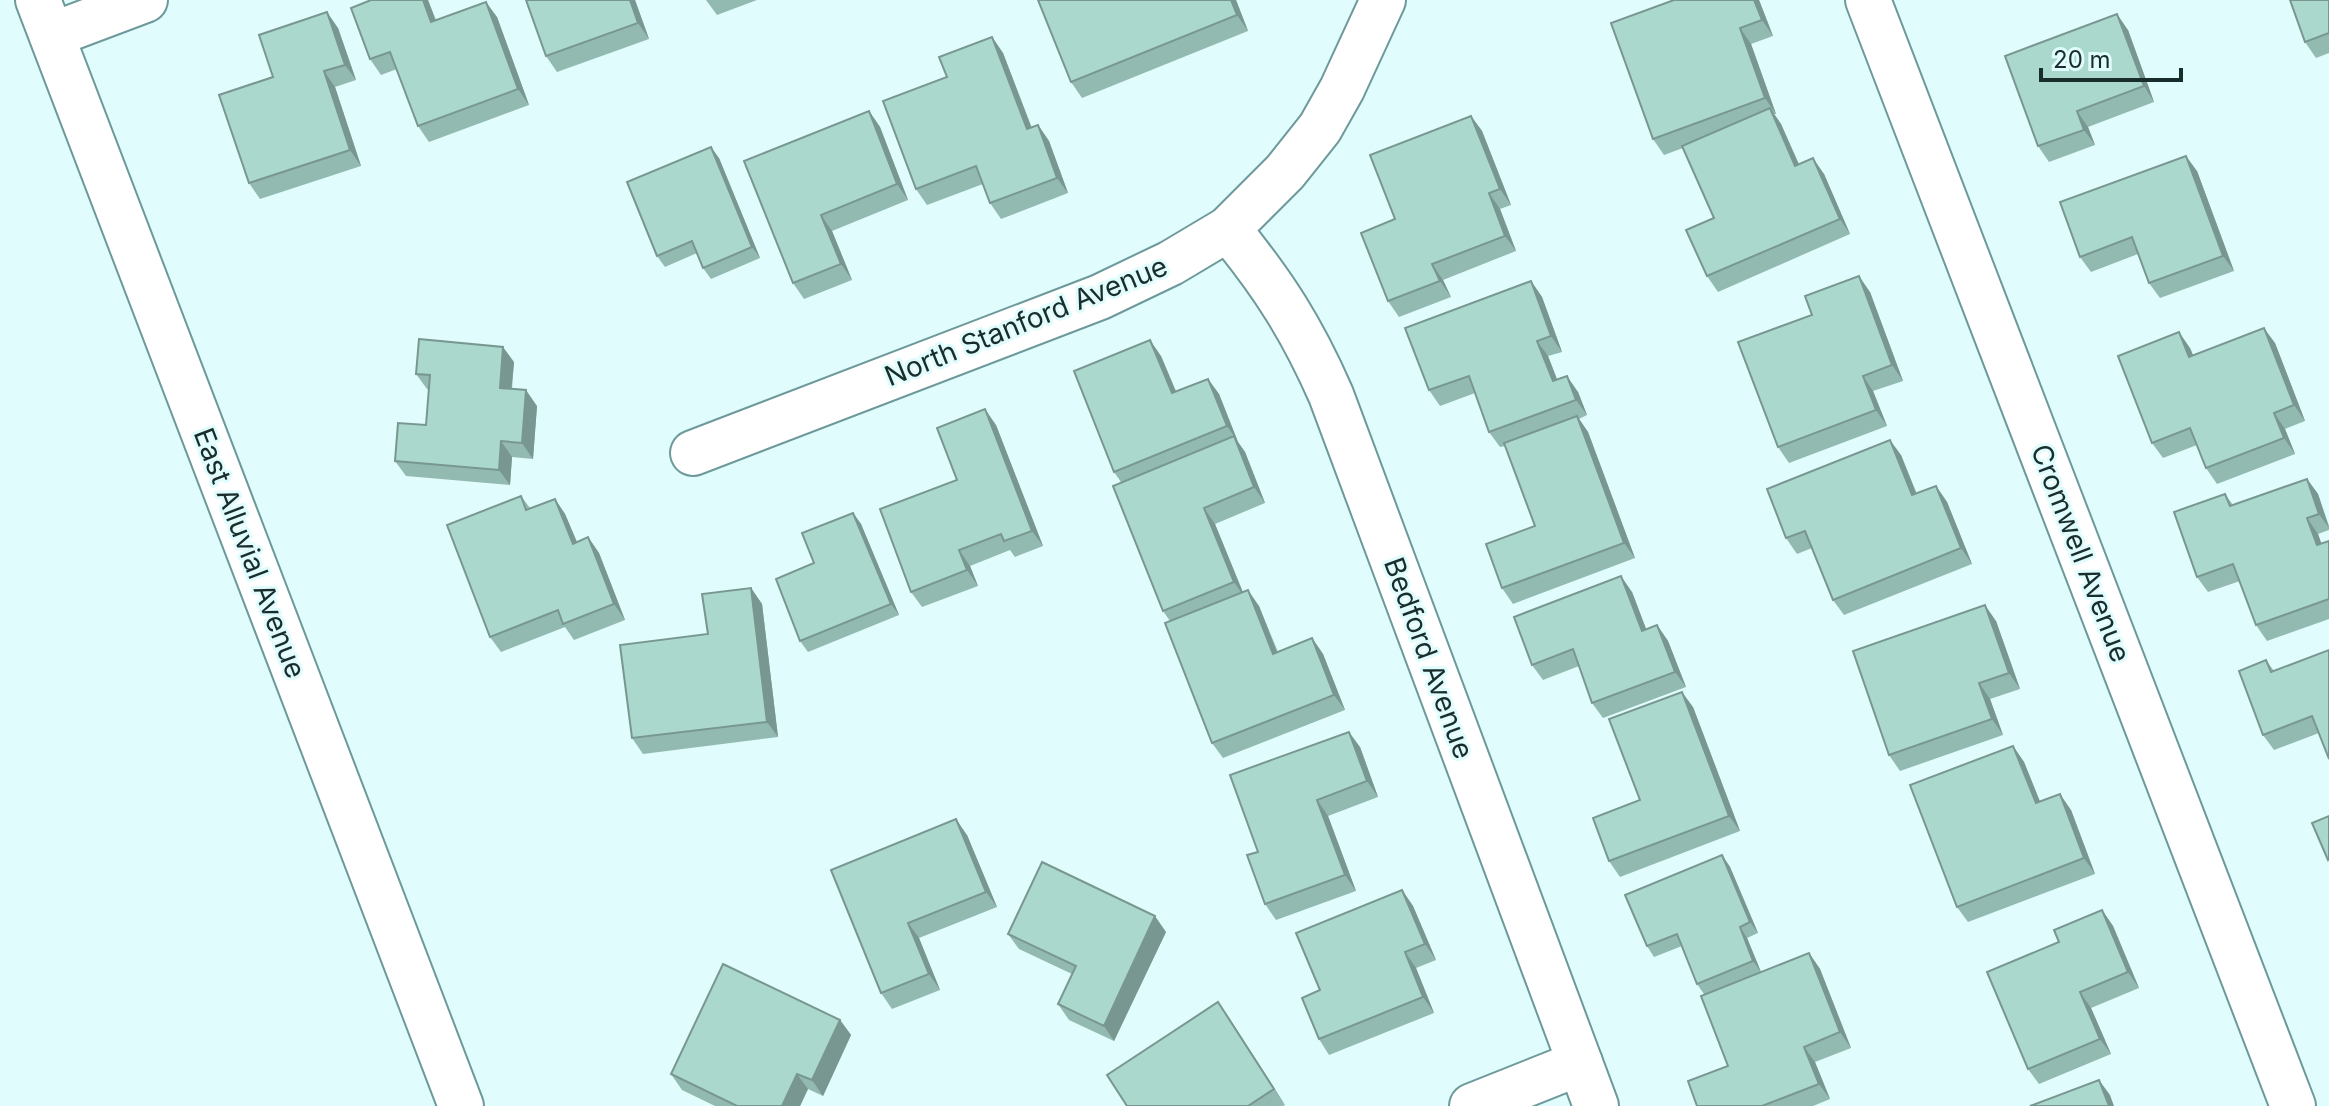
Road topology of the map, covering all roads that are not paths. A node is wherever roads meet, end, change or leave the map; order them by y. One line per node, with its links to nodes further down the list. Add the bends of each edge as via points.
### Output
1 (145, 0): 4 (street)
2 (1383, 0): 5 (street, North Stanford Avenue, via 1320,128)
3 (1868, 0): 11 (street, Cromwell Avenue)
4 (45, 18): 8 (street, East Alluvial Avenue)
5 (1228, 229): 6 (street, North Stanford Avenue, via 1100,297); 7 (street, Bedford Avenue, via 1286,306 1331,395)
6 (693, 453)
7 (1580, 1063): 9 (street); 10 (street, Bedford Avenue)
8 (461, 1106)
9 (1472, 1106)
10 (1596, 1106)
11 (2293, 1106)

